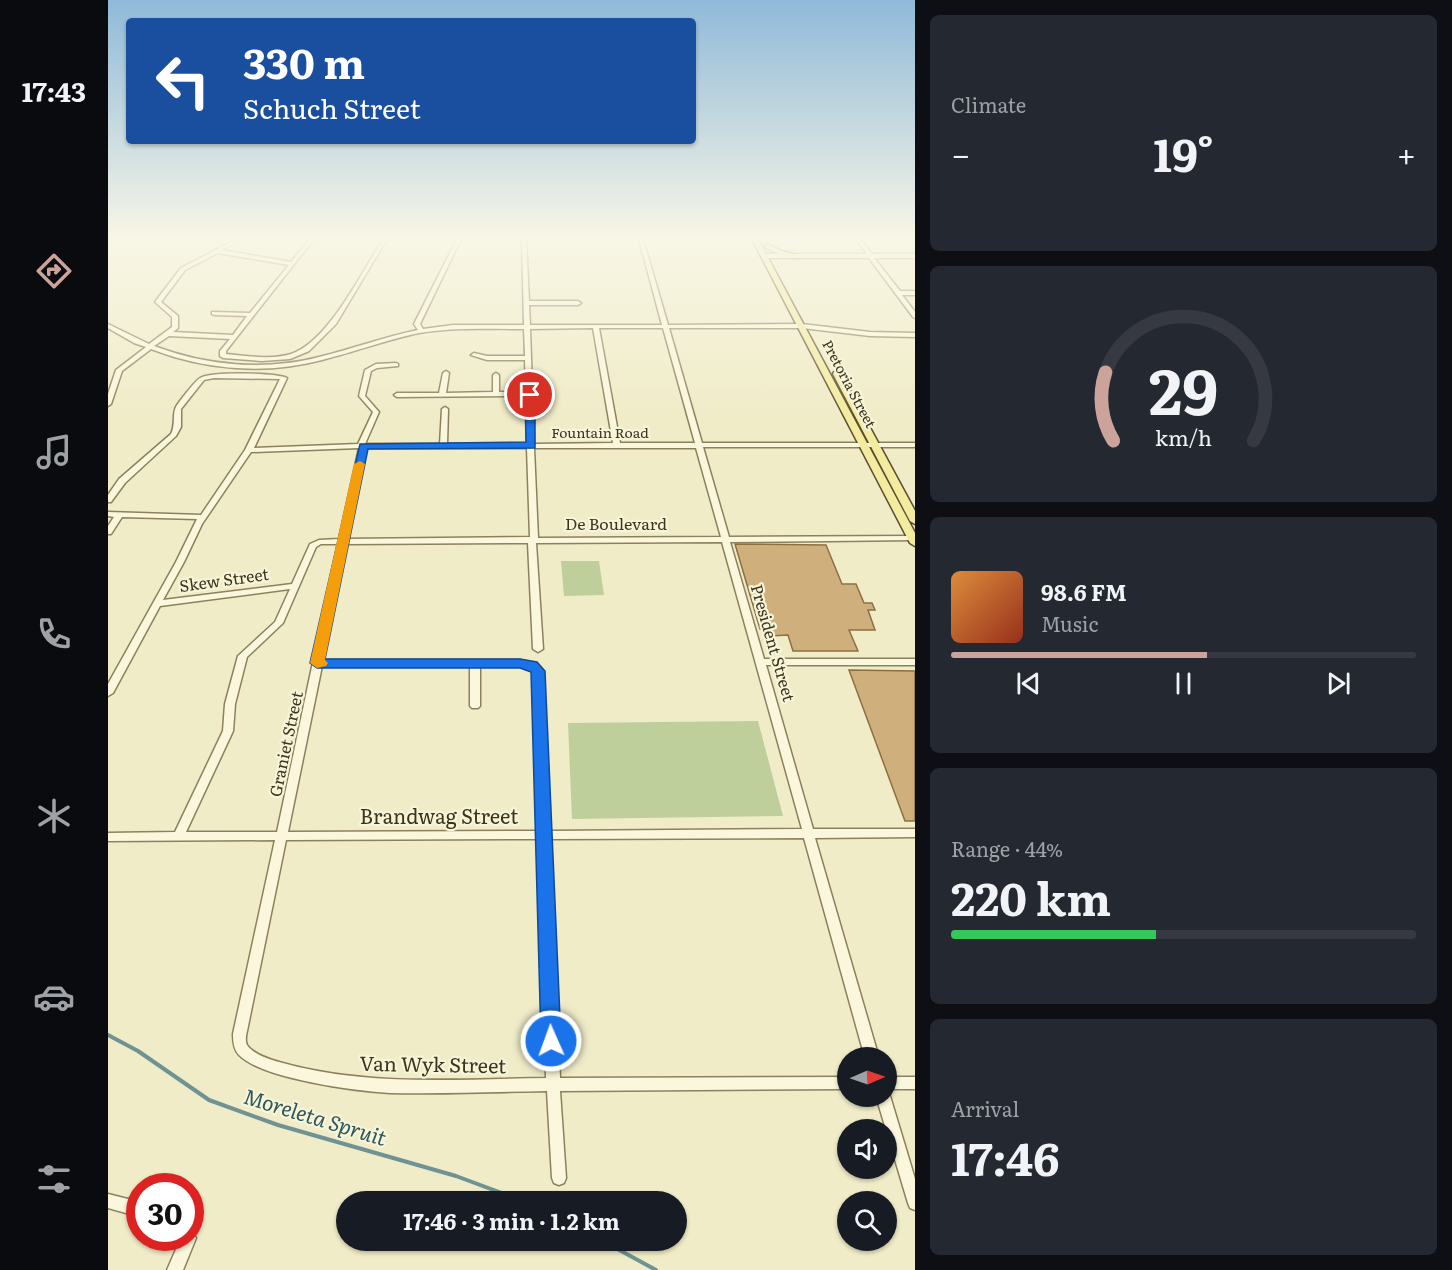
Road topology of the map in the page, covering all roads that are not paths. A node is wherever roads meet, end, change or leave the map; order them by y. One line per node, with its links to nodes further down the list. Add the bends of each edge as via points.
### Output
1 (160, 298): 21 (street, via 159,304 176,319)
2 (265, 298): 13 (street)
3 (349, 298): 23 (street, via 334,323 307,350 290,357 224,357 222,352)
4 (430, 298): 20 (street, via 417,324)
5 (526, 298): 10 (street)
6 (658, 298): 17 (street, President Street)
7 (791, 298): 19 (main road, Pretoria Street)
8 (793, 298): 19 (main road, Pretoria Street)
9 (903, 298): 14 (street)
10 (526, 303): 11 (street); 18 (street)
11 (578, 303)
12 (214, 313): 13 (street)
13 (252, 315): 23 (street)
14 (915, 316)
15 (109, 325): 24 (street)
16 (596, 326): 17 (street); 18 (street); 36 (street)
17 (666, 326): 19 (street); 37 (street, President Street)
18 (527, 327): 20 (street); 26 (street)
19 (807, 327): 22 (street); 38 (main road, Pretoria Street)
20 (421, 331): 24 (street, via 316,359 261,367 207,363)
21 (169, 334): 23 (street); 24 (street)
22 (915, 335)
23 (234, 337)
24 (148, 346): 34 (street, via 118,370)
25 (474, 355): 26 (street)
26 (528, 358): 32 (street)
27 (396, 365): 40 (street, Graniet Street, via 368,370 362,396 376,412)
28 (446, 374): 30 (street)
29 (496, 375): 31 (street)
30 (442, 394): 31 (street); 33 (street)
31 (496, 394): 32 (street)
32 (530, 394): 42 (street)
33 (397, 395)
34 (108, 404)
35 (445, 409): 41 (street)
36 (617, 445): 37 (street, Fountain Road); 42 (street, Fountain Road)
37 (699, 445): 38 (street, Fountain Road); 51 (street, President Street)
38 (870, 445): 39 (street, Fountain Road); 48 (main road, Pretoria Street); 53 (main road, Pretoria Street)
39 (915, 445)
40 (362, 446): 41 (street, Fountain Road); 43 (street, Fountain Road); 52 (street, Graniet Street)
41 (443, 446): 42 (street, Fountain Road)
42 (531, 446): 50 (street)
43 (249, 450): 44 (street, via 284,382 283,377 202,379 178,409 175,434 122,481); 47 (street)
44 (108, 500)
45 (108, 514): 46 (street)
46 (120, 514): 47 (street); 49 (street)
47 (203, 517): 55 (street)
48 (915, 521)
49 (108, 532)
50 (533, 539): 51 (street, De Boulevard); 52 (street, De Boulevard); 56 (street)
51 (725, 539): 53 (street, De Boulevard); 57 (street, President Street)
52 (344, 540): 54 (street, De Boulevard, via 313,546); 59 (street, Graniet Street)
53 (914, 540)
54 (296, 586): 55 (street, Skew Street); 66 (street, via 277,625 243,656 230,704 228,731)
55 (156, 604): 61 (street)
56 (538, 649)
57 (760, 662): 58 (street); 63 (street, President Street)
58 (915, 662)
59 (317, 663): 60 (street); 67 (street, Graniet Street)
60 (475, 663): 62 (street); 65 (street, via 520,663 538,671)
61 (108, 693)
62 (475, 706)
63 (808, 833): 64 (street, Brandwag Street); 65 (street, Brandwag Street); 70 (street, President Street)
64 (915, 833)
65 (544, 835): 67 (street, Brandwag Street); 74 (street)
66 (179, 836): 67 (street, Brandwag Street); 68 (street, Brandwag Street)
67 (282, 836): 69 (street, Graniet Street, via 241,1028)
68 (108, 837)
69 (241, 1047): 74 (street, Van Wyk Street, via 267,1064 363,1084)
70 (869, 1047)
71 (837, 1083): 74 (street, Van Wyk Street)
72 (897, 1083): 73 (street)
73 (915, 1083)
74 (553, 1086): 76 (street)
75 (886, 1107): 78 (street)
76 (559, 1178)
77 (108, 1202): 79 (street)
78 (915, 1203)
79 (126, 1206)
80 (183, 1251): 81 (street)
81 (175, 1270)

